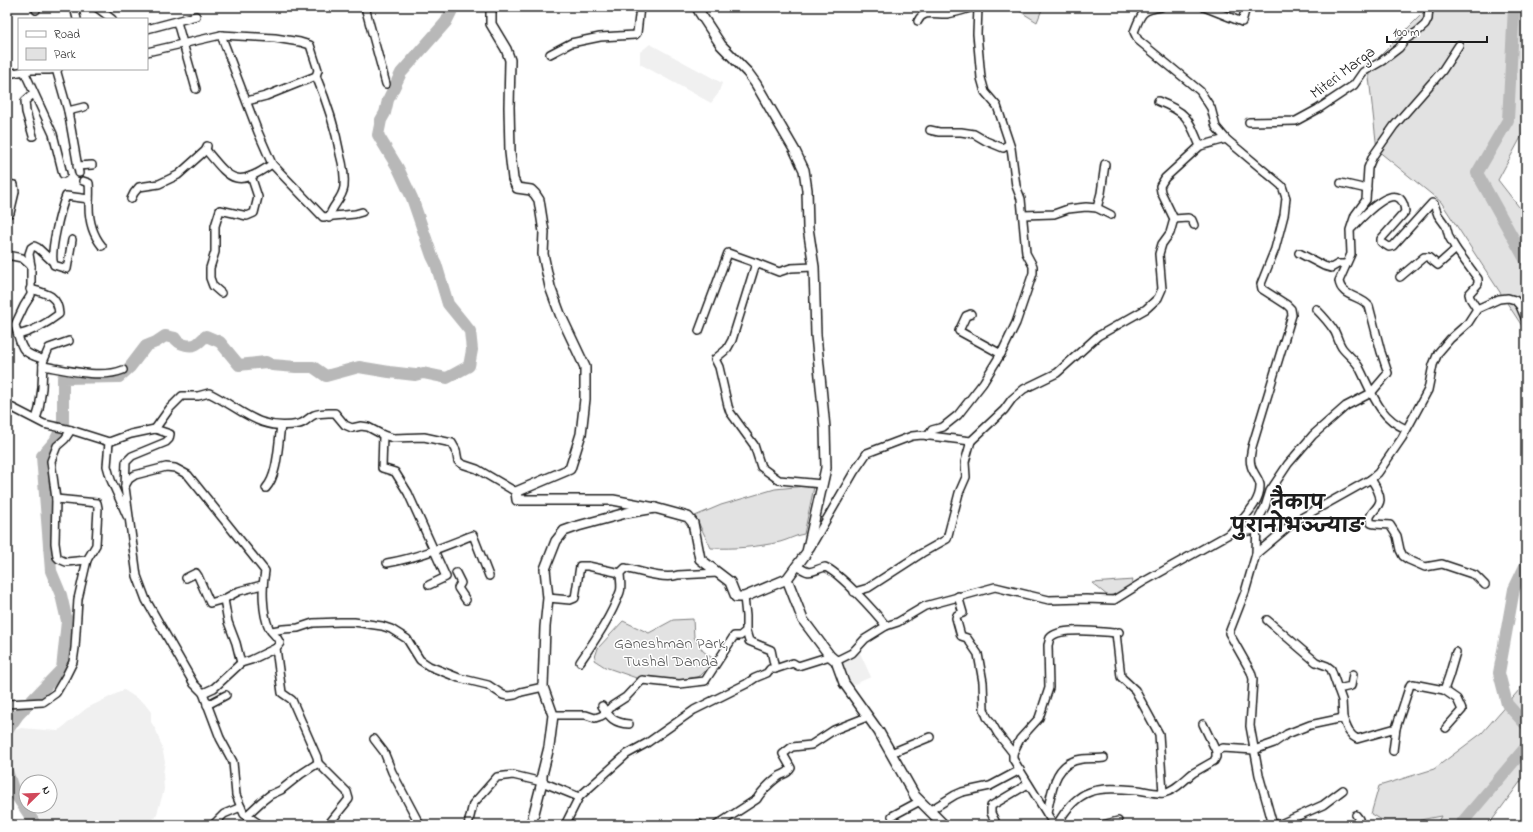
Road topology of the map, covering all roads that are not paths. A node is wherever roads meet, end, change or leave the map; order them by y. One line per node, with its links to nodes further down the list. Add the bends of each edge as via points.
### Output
1 (74, 7): 14 (street)
2 (96, 7): 15 (street)
3 (365, 7): 29 (street)
4 (491, 7): 100 (street, via 491,24 510,60 510,152 513,179 517,188 530,190 538,200 544,232 543,254 550,287 584,367 585,399 581,434 570,468)
5 (640, 7): 23 (street, via 635,35 600,37 571,43)
6 (697, 7): 71 (street, via 721,45 748,72 756,84 804,170)
7 (973, 7): 16 (street, via 947,14 926,13 921,15)
8 (978, 7): 40 (street, via 977,34 981,78 985,92 997,106)
9 (1161, 7): 39 (street, via 1149,9 1141,14 1134,32 1138,40 1200,91 1211,108 1216,126)
10 (1204, 7): 11 (street, via 1242,22)
11 (1246, 7)
12 (1430, 7): 36 (street, Miteri Marga, via 1425,25 1382,61 1363,72 1354,85 1318,109 1296,121)
13 (196, 16): 17 (street)
14 (77, 18)
15 (111, 18)
16 (918, 21)
17 (177, 22): 18 (street); 20 (street)
18 (148, 29)
19 (221, 35): 20 (street); 28 (street, via 275,38 310,45 318,70); 32 (street)
20 (184, 43): 22 (street); 30 (street)
21 (1459, 45): 50 (street, via 1442,71 1394,126 1373,156 1368,168)
22 (148, 52)
23 (550, 54)
24 (40, 70): 26 (street)
25 (57, 70): 35 (street)
26 (24, 71): 27 (street); 31 (street)
27 (7, 74)
28 (316, 76): 32 (street); 58 (street, via 333,122 344,174 344,189)
29 (386, 84)
30 (196, 89)
31 (34, 94): 38 (street, via 25,101); 45 (street, via 53,134)
32 (247, 101): 42 (street)
33 (1158, 101): 41 (street, via 1182,112 1191,124)
34 (84, 108): 35 (street)
35 (68, 111): 44 (street, via 78,170)
36 (1249, 122)
37 (930, 130): 40 (street, via 974,134 1003,148)
38 (33, 136)
39 (1226, 139): 41 (street); 105 (street, via 1282,186 1286,198 1284,215 1275,249 1261,284 1262,289 1292,312 1252,447 1251,466 1260,486 1253,507)
40 (1009, 144): 56 (street)
41 (1200, 146): 59 (street, via 1165,178 1160,186)
42 (272, 164): 46 (street, via 258,174); 58 (street, via 318,214)
43 (1105, 164): 53 (street)
44 (92, 165)
45 (63, 174)
46 (250, 176): 52 (street, via 233,178 223,170 206,148 178,175 159,184 139,187); 74 (street, via 258,197 254,213 247,216 220,210 215,226 215,252 210,278 213,286)
47 (83, 181): 51 (street, via 89,183)
48 (1341, 182): 50 (street)
49 (7, 184): 55 (street, via 14,186 15,192)
50 (1367, 189): 61 (street, via 1366,200 1355,215)
51 (89, 199): 63 (street, via 91,224); 67 (street, via 66,196 60,210)
52 (131, 199)
53 (1097, 208): 56 (street, via 1068,209 1047,215); 57 (street)
54 (362, 212): 58 (street)
55 (10, 213)
56 (1023, 215): 82 (street, via 1026,253 1034,273 1018,318)
57 (1111, 215)
58 (329, 218)
59 (1174, 219): 60 (street, via 1188,218); 94 (street, via 1159,254 1162,289 1158,298 1146,309 1098,336 1057,374 1024,389)
60 (1194, 225)
61 (1350, 230): 64 (street, via 1382,200 1393,196 1404,206 1405,212 1380,239 1381,242 1389,247 1393,246 1434,204); 69 (street, via 1351,254)
62 (72, 240): 67 (street, via 67,269 58,267)
63 (102, 246)
64 (1456, 249): 72 (street, via 1438,264 1424,257); 76 (street, via 1478,278 1478,284 1469,294)
65 (1299, 253): 69 (street, via 1331,268 1338,264)
66 (7, 255): 70 (street, via 22,258)
67 (53, 262): 70 (street, via 34,246 29,254)
68 (756, 263): 71 (street, via 779,272 791,268); 79 (street, via 728,253); 97 (street, via 732,340 727,349 715,359 728,406 754,445 761,467 779,480)
69 (1346, 264): 85 (street, via 1339,281 1341,289 1369,306 1388,372)
70 (31, 266): 73 (street)
71 (814, 267): 97 (street, via 816,335 825,428 826,468)
72 (1400, 277)
73 (30, 289): 80 (street, via 31,295 15,325); 80 (street, via 53,298 59,314 44,326)
74 (221, 293)
75 (1316, 309): 85 (street, via 1336,333 1342,348 1359,366)
76 (1477, 309): 78 (street, via 1499,299 1508,298 1515,300 1520,306); 90 (street, via 1468,323 1438,353 1428,390)
77 (971, 314): 82 (street, via 966,316 959,331)
78 (1526, 320)
79 (700, 331)
80 (18, 335): 83 (street, via 26,354 42,359)
81 (69, 341): 83 (street, via 49,348)
82 (1001, 354): 93 (street, via 958,415 943,427 932,430)
83 (43, 364): 84 (street, via 92,373); 87 (street, via 41,399)
84 (123, 370)
85 (1371, 394): 90 (street, via 1390,421); 104 (street, via 1346,406 1313,435 1288,464 1270,491 1258,522)
86 (7, 405): 87 (street)
87 (36, 418): 91 (street, via 44,424)
88 (281, 426): 89 (street, via 252,419 209,393 182,396); 92 (street, via 300,424 314,415 336,414 345,425 352,428 368,427); 99 (street, via 273,478)
89 (155, 429): 95 (street); 98 (street, via 170,434 169,439 132,456 126,462)
90 (1406, 429): 96 (street, via 1378,473)
91 (71, 430): 95 (street); 101 (street, via 57,446 51,461)
92 (383, 435): 100 (street, via 393,438 424,437 452,443 458,461); 106 (street, via 382,468 396,472)
93 (928, 436): 94 (street); 107 (street, via 912,436 867,453)
94 (971, 441): 121 (street, via 965,462 966,477 959,493 947,539 868,588)
95 (109, 442): 103 (street, via 107,466)
96 (1371, 479): 108 (street, via 1294,522); 120 (street, via 1380,503 1371,513 1369,520 1374,524 1390,525 1404,556 1425,567 1442,564 1475,575)
97 (822, 484): 107 (street)
98 (125, 487): 103 (street); 118 (street, via 129,479 135,475 166,467 175,468 188,475 265,571)
99 (266, 488)
100 (516, 492): 102 (street, via 517,500 521,501 613,500)
101 (56, 499): 109 (street, via 57,557 66,562); 109 (street, via 97,503 96,545)
102 (655, 508): 113 (street, via 688,518 693,523 700,559); 124 (street, via 626,513 564,531 551,549 545,569)
103 (129, 518): 141 (street, via 137,576 146,600 194,684)
104 (1258, 530): 105 (street); 108 (street)
105 (1231, 533): 122 (street, via 1114,600 1049,600 995,586)
106 (433, 551): 110 (street); 114 (street, via 472,535); 115 (street)
107 (807, 552): 111 (street)
108 (1256, 554): 156 (street, via 1229,633 1253,679 1250,726)
109 (87, 560): 143 (street, via 78,599 73,662 56,694 42,702)
110 (387, 563)
111 (798, 566): 117 (street); 121 (street, via 807,572 825,567)
112 (620, 573): 113 (street, via 625,568 674,577); 124 (street, via 580,566 575,598); 134 (street, via 621,591 609,617)
113 (718, 573): 123 (street, via 730,582 736,597)
114 (489, 576)
115 (446, 577): 119 (street); 126 (street, via 458,572 461,583 458,588)
116 (186, 578): 125 (street, via 196,574 198,576 210,603)
117 (787, 578): 123 (street); 133 (street, via 803,620)
118 (262, 585): 125 (street); 130 (street, via 266,617)
119 (430, 585)
120 (1485, 585)
121 (854, 592): 128 (street)
122 (958, 596): 128 (street, via 925,606); 159 (street, via 963,613 956,618 961,636 967,638 978,654 984,709 998,734)
123 (744, 597): 129 (street)
124 (548, 598): 138 (street)
125 (224, 599): 135 (street, via 228,622)
126 (466, 600)
127 (1267, 620): 139 (street, via 1316,662 1331,669)
128 (886, 626): 133 (street, via 865,639 852,653)
129 (746, 631): 136 (street, via 749,640 771,650); 146 (street, via 740,636 734,636 705,681 679,684 642,680)
130 (272, 632): 131 (street, via 277,635 280,643); 138 (street, via 340,622 382,626 407,639 420,660 429,666 459,678 488,684 503,695 515,695)
131 (276, 648): 135 (street); 162 (street, via 282,693 292,700)
132 (1456, 652): 140 (street)
133 (833, 659): 136 (street, via 798,666 793,663); 148 (street, via 844,683)
134 (580, 662)
135 (241, 663): 141 (street, via 214,688)
136 (775, 669): 168 (street, via 770,669 767,673 694,710 627,754)
137 (1353, 674): 139 (street, via 1351,686)
138 (543, 686): 147 (street)
139 (1338, 689): 149 (street, via 1342,700)
140 (1444, 690): 152 (street, via 1410,685); 153 (street, via 1457,699 1462,710)
141 (203, 693): 144 (street)
142 (226, 695): 144 (street)
143 (10, 703)
144 (207, 704): 170 (street, via 220,738 233,762 236,794)
145 (602, 706): 146 (street)
146 (606, 713): 147 (street, via 595,718 586,715); 150 (street, via 618,723)
147 (554, 715): 164 (street)
148 (867, 717): 160 (street); 185 (street, via 834,730 811,745 792,747 782,754 791,768 788,773 778,777 760,792 757,799)
149 (1343, 718): 152 (street, via 1348,731 1357,739); 156 (street, via 1310,725)
150 (630, 724)
151 (1203, 724): 157 (street)
152 (1396, 728): 158 (street)
153 (1446, 728)
154 (930, 737): 160 (street)
155 (374, 739): 181 (street, via 384,752)
156 (1254, 750): 157 (street, via 1223,748); 190 (street)
157 (1216, 751): 167 (street, via 1214,761 1174,789)
158 (1393, 751)
159 (1013, 753): 163 (street, via 1013,759); 167 (street, via 1020,739 1039,718 1049,688 1050,638 1060,632 1117,632 1121,677 1135,690 1159,734)
160 (891, 754): 169 (street)
161 (1104, 758): 172 (street, via 1082,759 1065,765 1057,774)
162 (318, 763): 174 (street, via 270,795); 180 (street, via 347,792 349,799)
163 (1020, 770): 165 (street); 171 (street, via 990,786 955,795)
164 (542, 782): 168 (street); 182 (street, via 513,775 497,777 473,804); 183 (street)
165 (1028, 784): 172 (street); 186 (street, via 991,806 995,821)
166 (1343, 790): 191 (street, via 1323,805)
167 (1163, 793): 188 (street, via 1112,788 1091,791 1073,801)
168 (579, 797): 184 (street)
169 (920, 801): 171 (street); 175 (street)
170 (241, 807): 174 (street); 178 (street, via 224,814)
171 (929, 811): 177 (street)
172 (1047, 813): 187 (street)
173 (1356, 815): 192 (street, via 1359,818)
174 (246, 816): 179 (street)
175 (892, 816)
176 (1118, 821): 189 (street)
177 (942, 824)
178 (213, 825)
179 (261, 825)
180 (328, 825)
181 (420, 825)
182 (468, 825)
183 (531, 825)
184 (566, 825)
185 (717, 825)
186 (990, 825)
187 (1054, 825)
188 (1057, 825)
189 (1102, 825)
190 (1273, 825)
191 (1278, 825)
192 (1357, 825)

